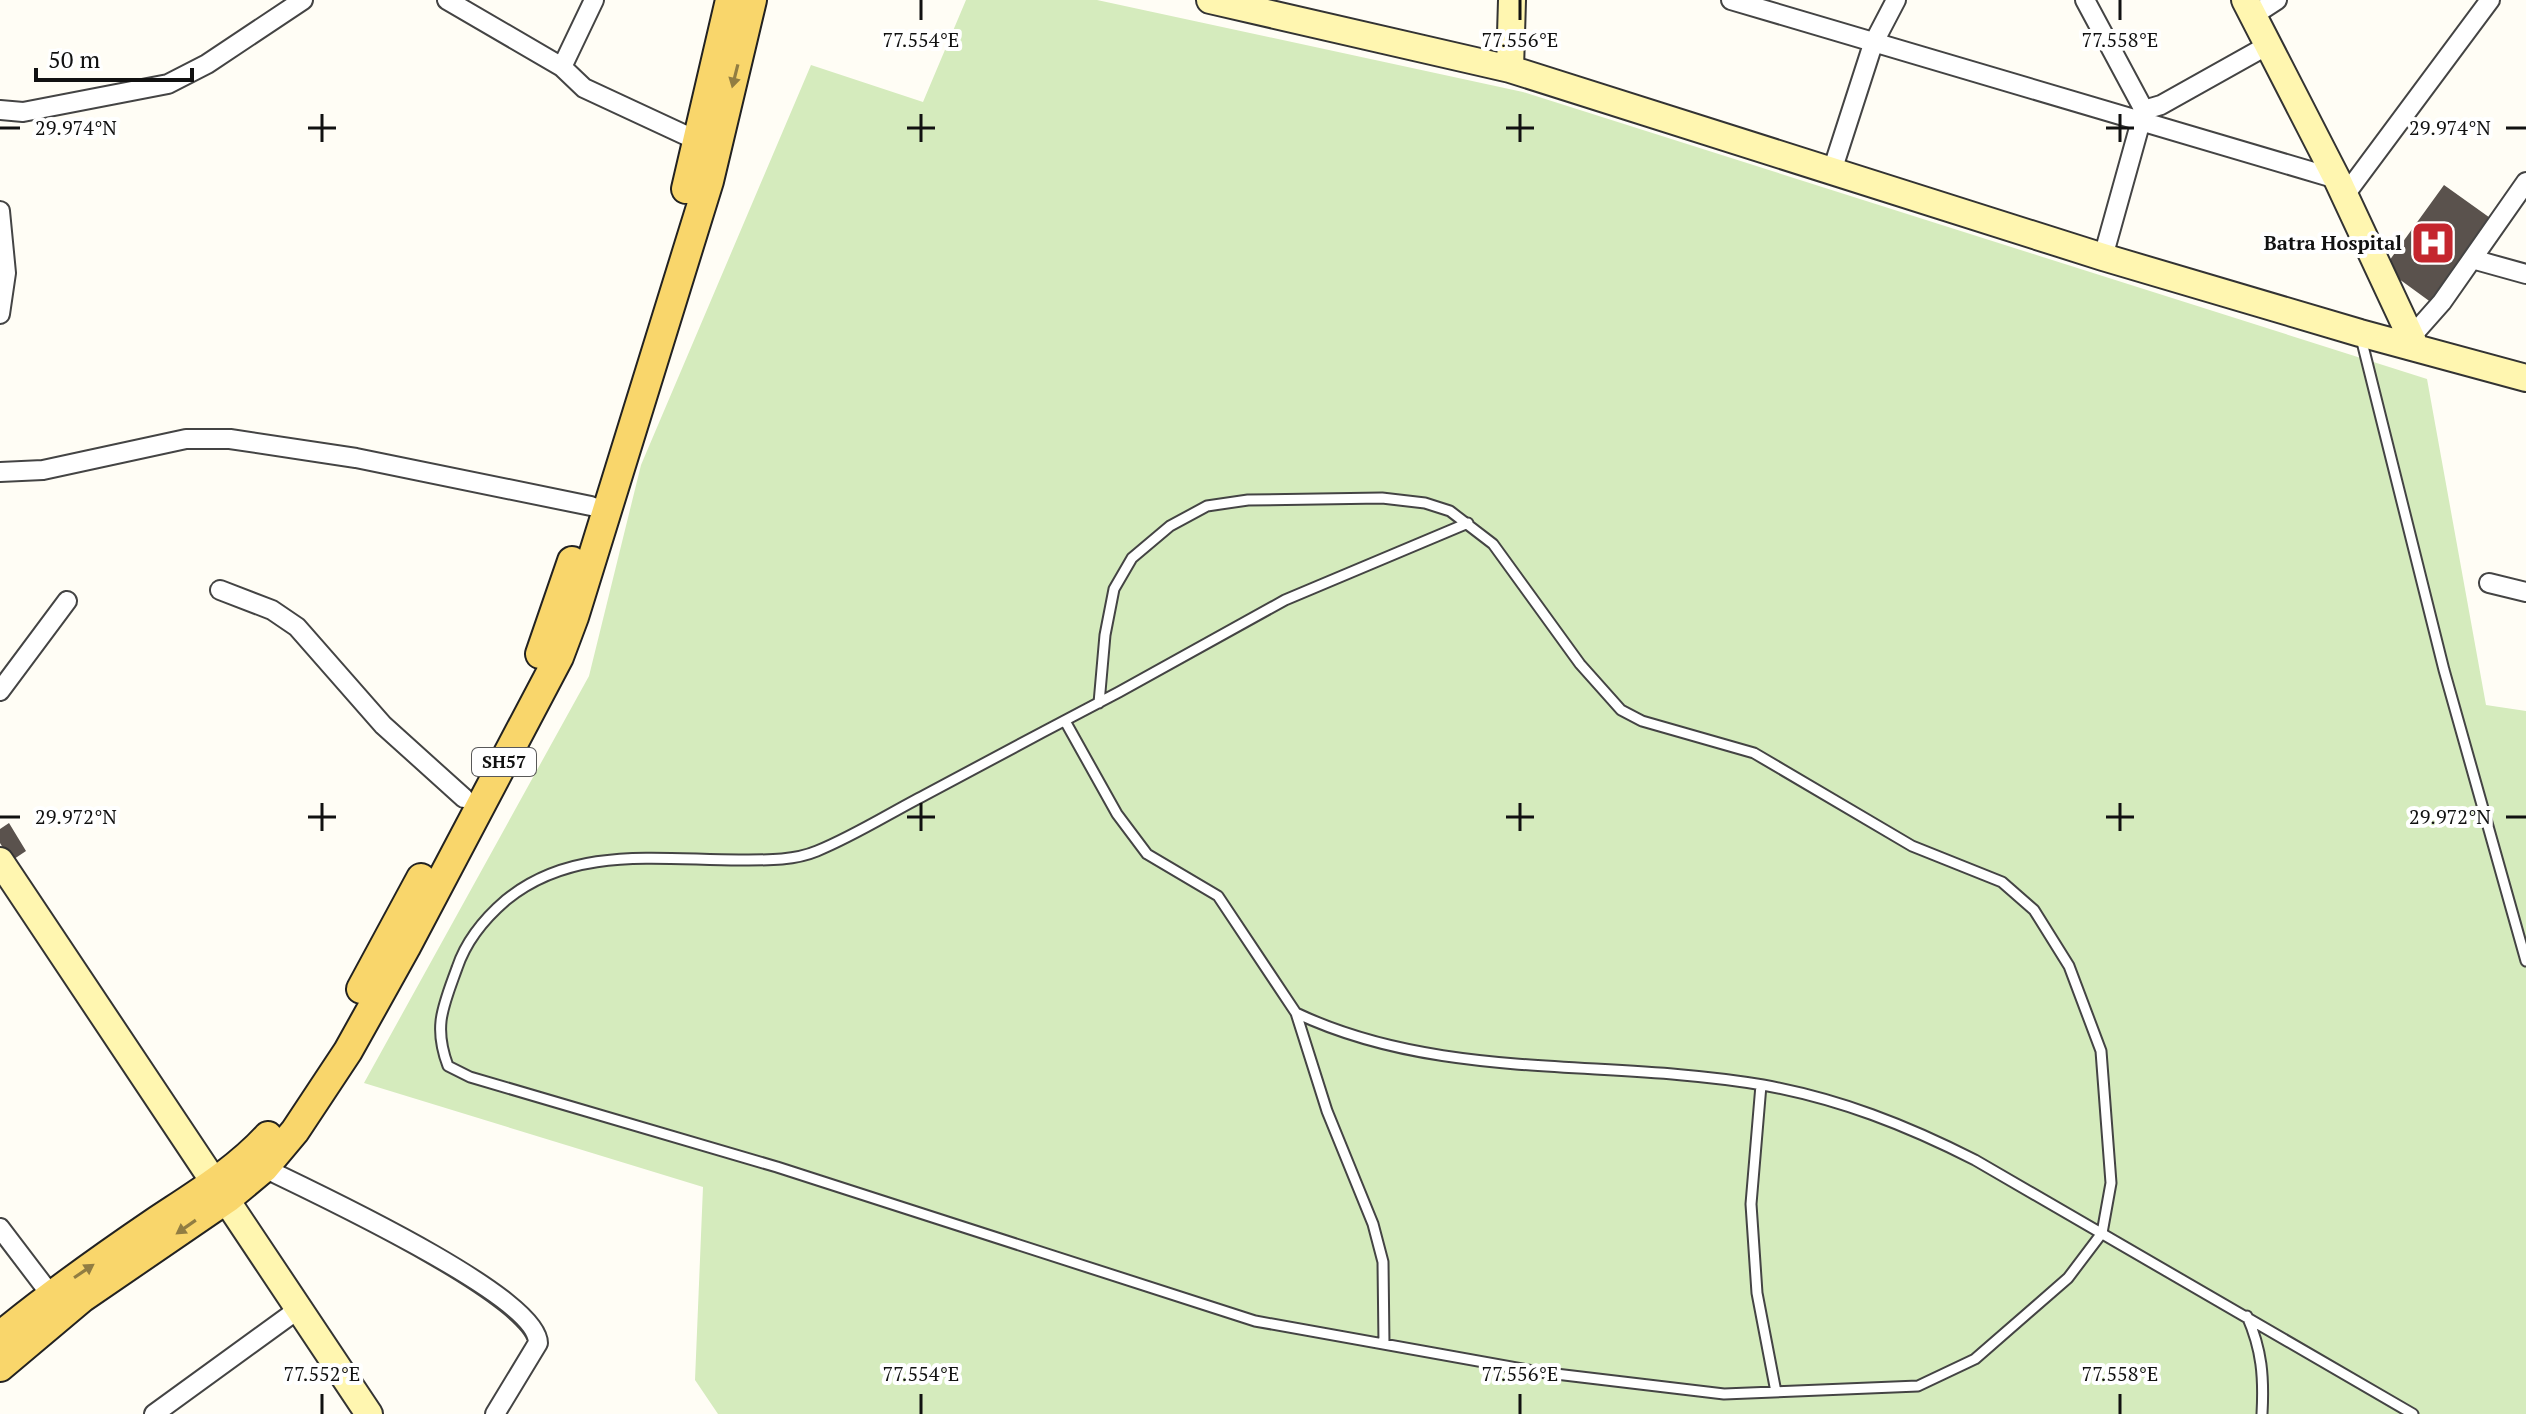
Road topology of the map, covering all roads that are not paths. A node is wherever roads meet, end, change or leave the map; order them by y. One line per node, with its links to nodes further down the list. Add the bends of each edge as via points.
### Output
1 (303, 0): 18 (street, via 168,84 23,112)
2 (447, 0): 16 (street)
3 (594, 0): 16 (street)
4 (730, 0): 20 (main road, SH57)
5 (752, 0): 47 (main road, SH57, one-way to 47, via 709,181 559,657 348,1051)
6 (1210, 0): 17 (street)
7 (1512, 0): 17 (street)
8 (1731, 0): 14 (street)
9 (1896, 0): 14 (street)
10 (2085, 0): 19 (street)
11 (2277, 0): 13 (street)
12 (2490, 0): 23 (street)
13 (2250, 7): 15 (street)
14 (1873, 44): 19 (street); 21 (street)
15 (2270, 44): 19 (street); 23 (street)
16 (562, 67): 20 (street, via 610,103)
17 (1510, 69): 21 (street)
18 (0, 110)
19 (2143, 116): 23 (street); 25 (street)
20 (698, 141): 33 (main road, SH57)
21 (1832, 171): 25 (street)
22 (2526, 182): 26 (street)
23 (2341, 187): 30 (street)
24 (0, 211): 28 (street, via 6,273)
25 (2103, 257): 29 (street)
26 (2472, 259): 27 (street); 30 (street)
27 (2526, 274)
28 (0, 314)
29 (2360, 333): 30 (street); 44 (lane, via 2444,670)
30 (2414, 343): 31 (street)
31 (2526, 378)
32 (0, 472): 33 (street, via 43,470 186,439 230,439 356,458)
33 (591, 506): 42 (main road, SH57, via 539,659)
34 (1468, 523): 40 (lane, via 1285,600); 40 (lane, via 1425,503 1382,498 1248,500 1207,506 1170,526 1132,558 1114,589); 50 (lane, via 1493,544 1580,664 1621,710 1642,721 1754,753 1912,846 2002,882 2034,910 2069,966 2101,1051 2111,1183)
35 (2489, 583): 37 (street)
36 (220, 590): 42 (street, via 272,610 297,627 383,725)
37 (2526, 592)
38 (67, 601): 39 (street)
39 (0, 691)
40 (1099, 703): 41 (lane)
41 (1065, 721): 45 (lane, via 1117,814 1147,854 1218,896); 55 (lane, via 816,851 779,860 630,857 556,870 525,884 487,916 460,958 441,1012 439,1041 448,1066 1255,1321)
42 (464, 798): 48 (main road, SH57, via 331,1044 278,1125)
43 (0, 861): 48 (street)
44 (2526, 961)
45 (1296, 1013): 46 (lane, via 1334,1031 1404,1049); 55 (lane, via 1327,1111 1373,1224 1383,1262)
46 (1761, 1085): 50 (lane, via 1834,1099 1901,1123); 57 (lane, via 1751,1204 1757,1293)
47 (264, 1168): 48 (main road, SH57); 60 (street, via 405,1239 473,1279 533,1326 538,1343)
48 (221, 1190): 51 (main road, SH57, one-way to 48); 52 (street); 56 (main road, SH57, one-way to 56)
49 (0, 1228): 51 (street)
50 (2102, 1233): 53 (lane); 57 (lane, via 2068,1278 1975,1359 1918,1386)
51 (51, 1295): 54 (main road, SH57)
52 (300, 1308): 58 (street); 59 (street)
53 (2247, 1316): 61 (lane, via 2264,1371); 62 (lane)
54 (0, 1336)
55 (1384, 1344): 57 (lane, via 1539,1372 1724,1394)
56 (0, 1367)
57 (1776, 1392)
58 (154, 1414)
59 (369, 1414)
60 (495, 1414)
61 (2262, 1414)
62 (2413, 1414)

